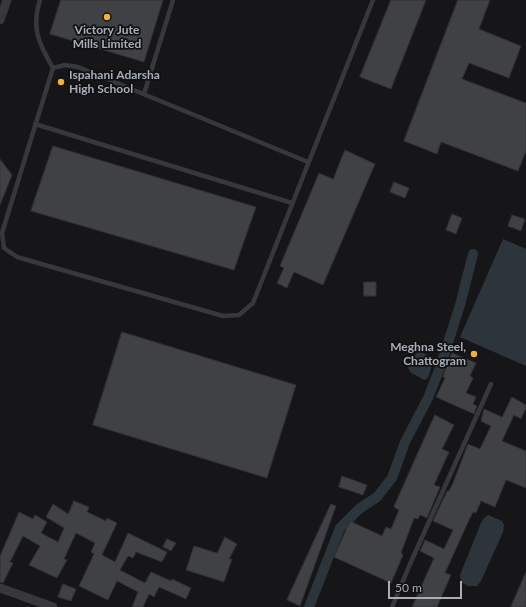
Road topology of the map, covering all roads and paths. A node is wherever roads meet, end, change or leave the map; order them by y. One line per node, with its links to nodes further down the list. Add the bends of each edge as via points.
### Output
1 (7, 0): 5 (street)
2 (40, 0): 6 (lane, via 36,31 42,48)
3 (173, 0): 7 (lane)
4 (373, 0): 9 (lane)
5 (0, 20)
6 (54, 68): 7 (lane, via 66,65 78,67); 8 (lane)
7 (144, 94): 9 (lane)
8 (35, 124): 10 (lane); 10 (lane, via 2,233 4,248 17,257 223,316 239,315 253,303)
9 (308, 162): 10 (lane)
10 (292, 204)
11 (491, 384): 14 (lane)
12 (0, 588): 13 (street)
13 (53, 607)
14 (392, 607)

